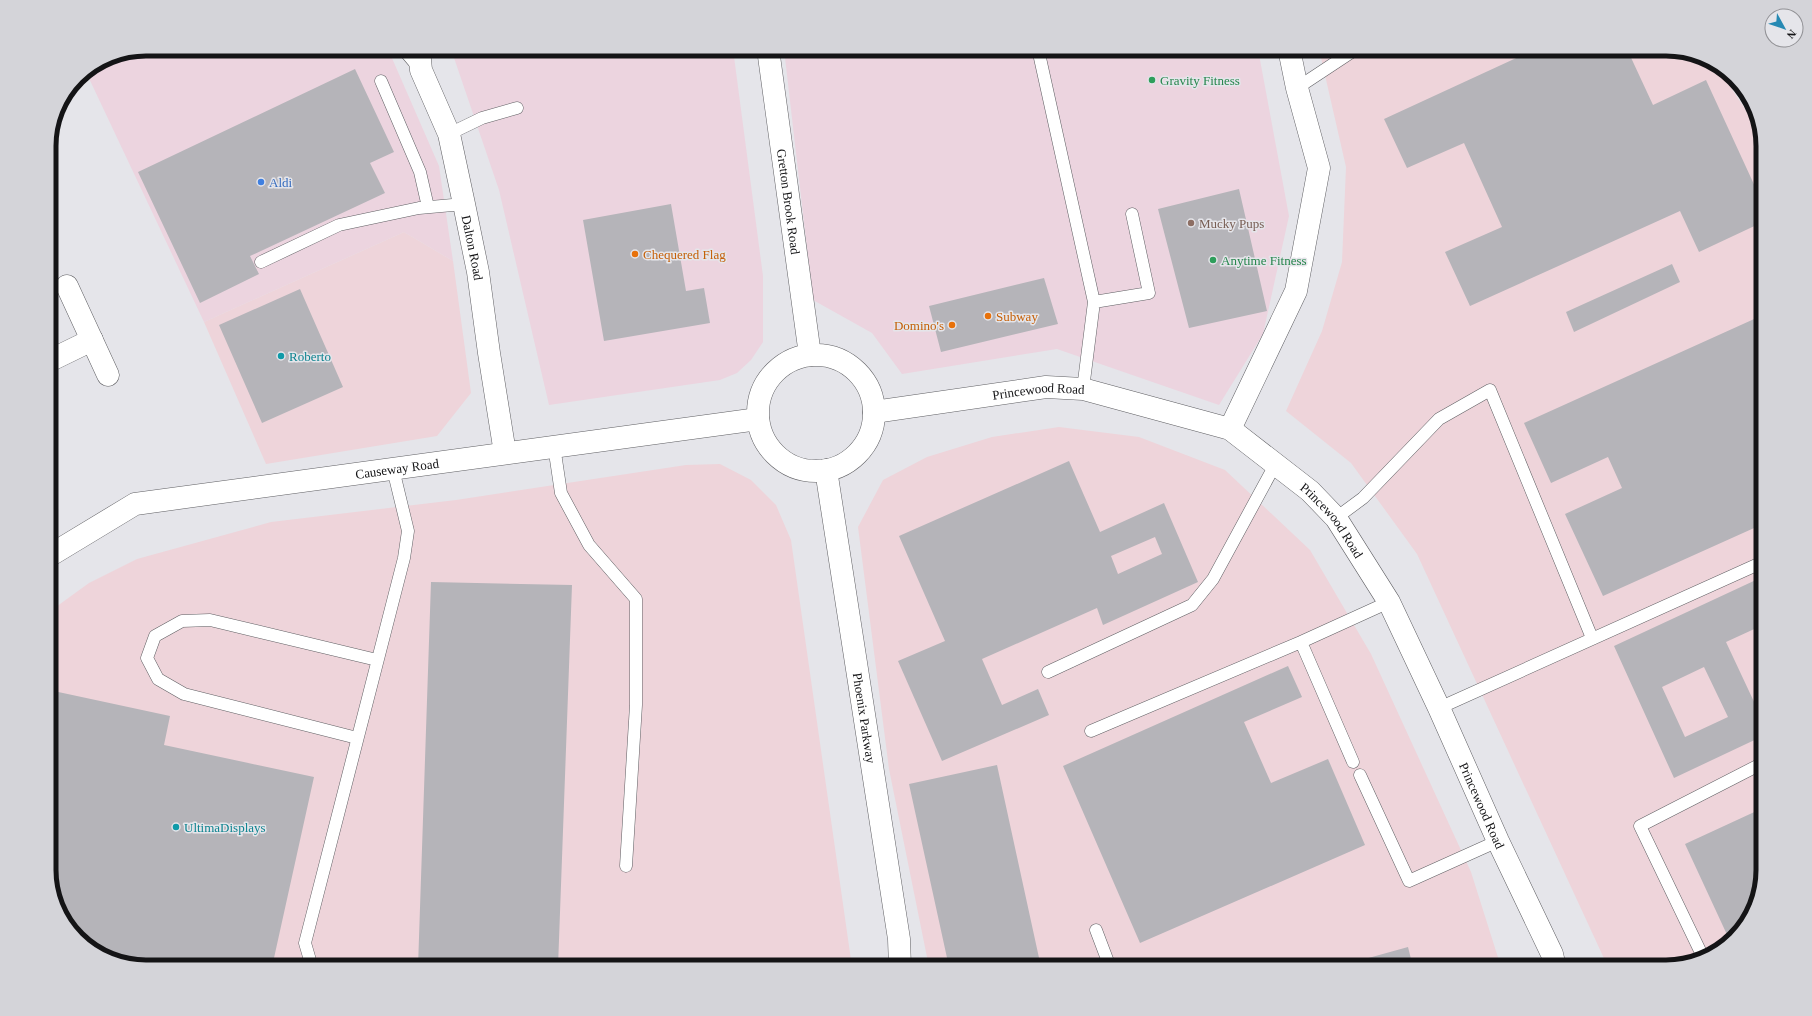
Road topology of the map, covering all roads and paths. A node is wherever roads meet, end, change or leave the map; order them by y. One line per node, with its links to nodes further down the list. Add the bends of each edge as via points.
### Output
1 (409, 56): 7 (lane)
2 (419, 56): 7 (street, Dalton Road)
3 (769, 56): 19 (street, Gretton Brook Road)
4 (1040, 56): 17 (lane)
5 (1290, 56): 9 (street)
6 (1345, 56): 9 (lane)
7 (421, 70): 11 (street, Dalton Road)
8 (382, 81): 13 (lane, via 420,172)
9 (1297, 88): 25 (street, via 1319,168 1296,291)
10 (517, 108): 11 (lane, via 482,118)
11 (448, 134): 12 (street, Dalton Road)
12 (464, 204): 13 (lane); 27 (street, Dalton Road, via 478,272 488,353)
13 (428, 207): 15 (lane, via 339,225)
14 (1132, 214): 17 (lane, via 1149,293)
15 (261, 262)
16 (67, 286): 18 (street)
17 (1094, 302): 22 (lane)
18 (92, 340): 20 (street); 21 (street)
19 (810, 355): 23 (street, via 829,355 847,363 862,376 871,393); 24 (street, via 792,360 777,370 765,384 759,401)
20 (56, 358)
21 (108, 375)
22 (1083, 389): 23 (street, Princewood Road, via 1046,387); 25 (street, Princewood Road)
23 (874, 412): 30 (street, via 872,429 862,448 841,465)
24 (758, 419): 26 (street, Causeway Road); 30 (street, via 763,438 774,453 789,464 807,470)
25 (1230, 429): 28 (street, Princewood Road)
26 (554, 446): 27 (street, Causeway Road); 46 (lane, via 561,493 589,545 636,599 636,705)
27 (505, 453): 29 (street, Causeway Road)
28 (1276, 463): 31 (street, Princewood Road, via 1310,491); 38 (lane, via 1213,580 1192,605)
29 (393, 469): 32 (street, Causeway Road, via 135,504); 37 (lane, via 408,531 404,558)
30 (826, 470): 50 (street, Phoenix Parkway, via 899,939)
31 (1336, 518): 34 (street, Princewood Road); 35 (lane, via 1363,498 1439,419 1490,390)
32 (56, 552)
33 (1756, 565): 35 (lane)
34 (1388, 602): 36 (lane); 39 (street, Princewood Road)
35 (1592, 638): 39 (lane)
36 (1301, 642): 40 (lane); 42 (lane)
37 (377, 660): 41 (lane); 41 (lane, via 210,620 182,621 155,636 147,658 158,679 184,694)
38 (1048, 672)
39 (1438, 708): 45 (street, Princewood Road)
40 (1091, 731)
41 (357, 738): 49 (lane, via 304,943)
42 (1353, 762)
43 (1756, 767): 48 (lane, via 1640,826)
44 (1360, 775): 45 (lane, via 1409,882)
45 (1498, 841): 52 (street, Princewood Road)
46 (626, 866)
47 (1096, 930): 51 (lane)
48 (1701, 953)
49 (310, 960)
50 (900, 960)
51 (1107, 960)
52 (1553, 960)

